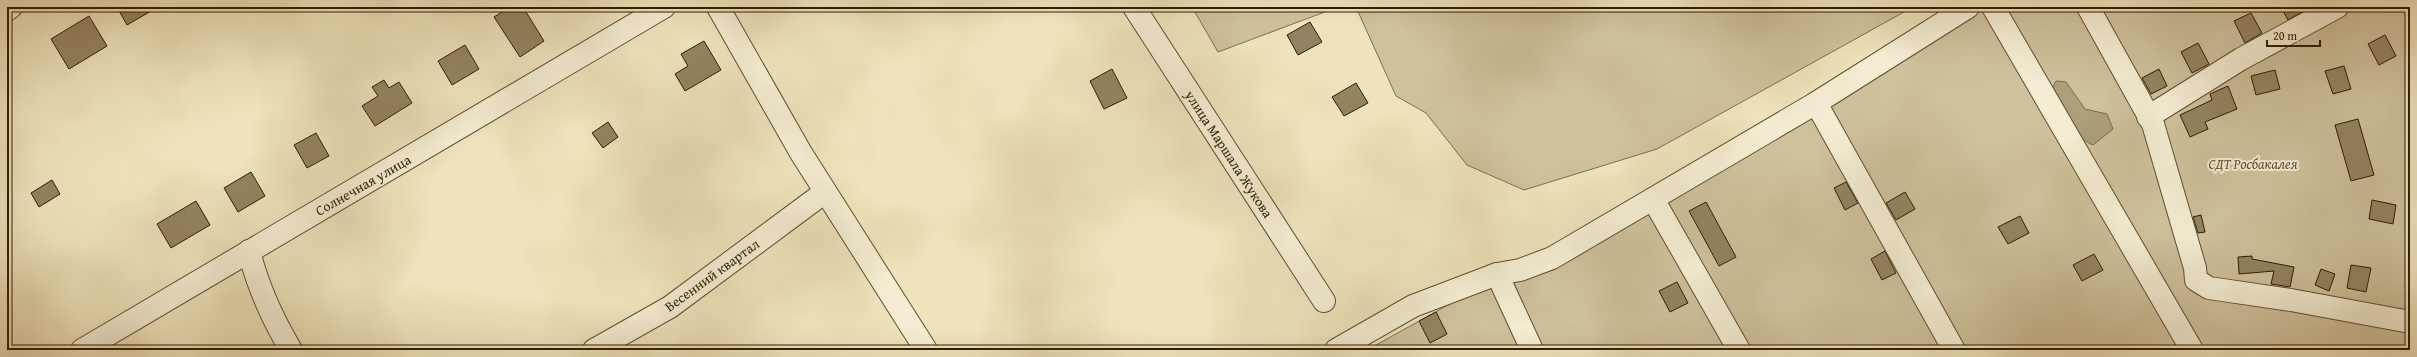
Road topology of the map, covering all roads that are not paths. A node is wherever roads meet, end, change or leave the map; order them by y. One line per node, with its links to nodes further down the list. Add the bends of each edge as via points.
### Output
1 (11, 7): 9 (street)
2 (664, 7): 14 (street, Солнечная улица)
3 (718, 7): 12 (street)
4 (1134, 7): 16 (street, улица Маршала Жукова)
5 (1968, 7): 10 (street)
6 (1993, 7): 26 (street)
7 (2088, 7): 11 (street)
8 (2338, 7): 11 (street, via 2241,59)
9 (7, 10)
10 (1816, 103): 13 (street); 25 (street)
11 (2148, 117): 17 (street, via 2153,124 2193,260 2196,280 2209,288)
12 (825, 192): 20 (street, Весенний квартал, via 670,307); 21 (street)
13 (1653, 199): 15 (street, via 1552,258 1520,270); 24 (street)
14 (250, 251): 18 (street, Солнечная улица); 19 (street, via 262,294)
15 (1497, 274): 22 (street, via 1413,306); 23 (street)
16 (1324, 301)
17 (2410, 322)
18 (82, 350)
19 (291, 350)
20 (594, 350)
21 (926, 350)
22 (1336, 350)
23 (1532, 350)
24 (1739, 350)
25 (1954, 350)
26 (2192, 350)

